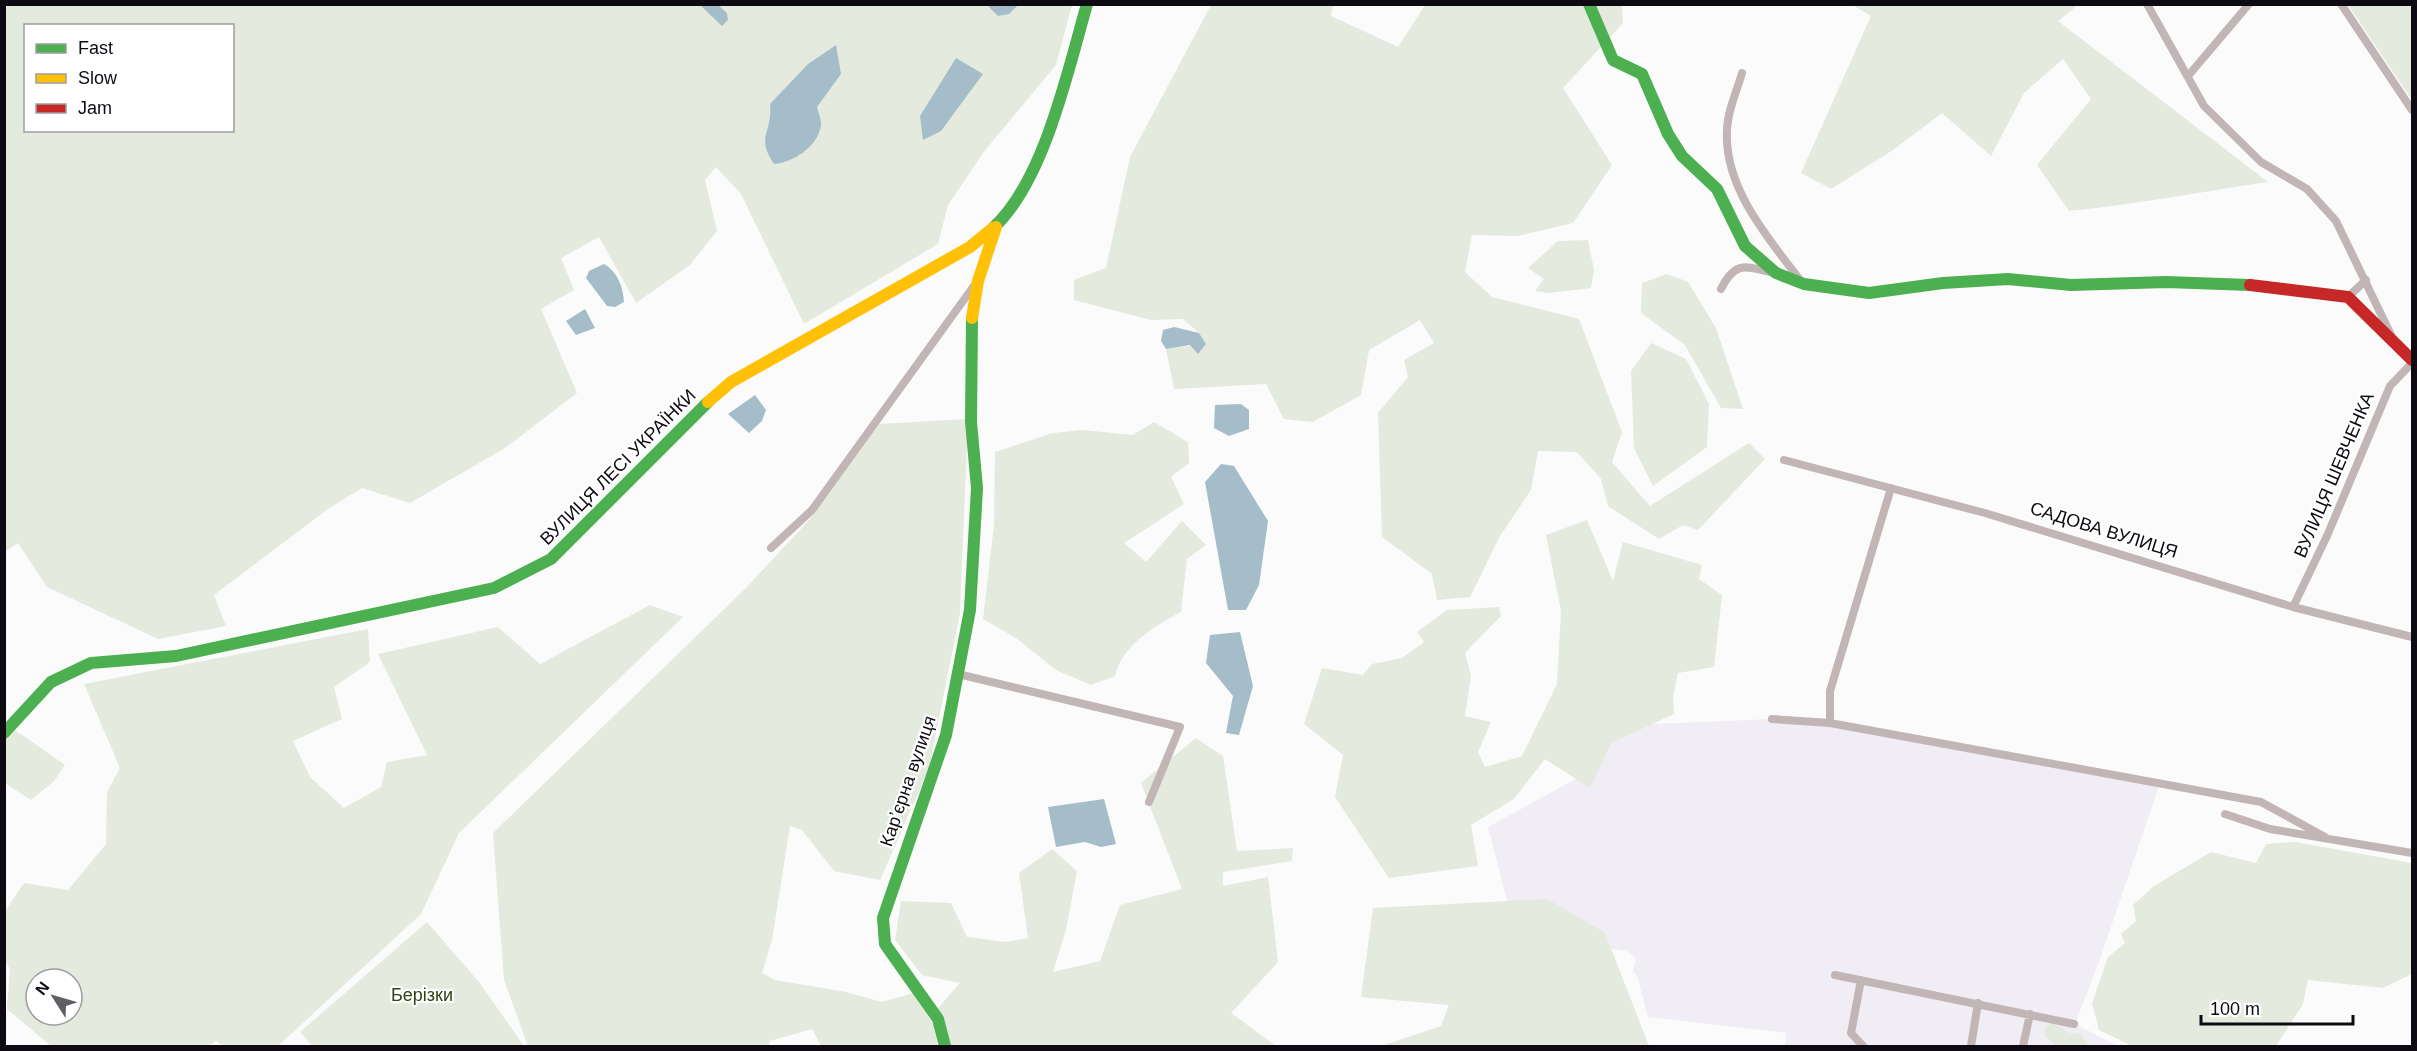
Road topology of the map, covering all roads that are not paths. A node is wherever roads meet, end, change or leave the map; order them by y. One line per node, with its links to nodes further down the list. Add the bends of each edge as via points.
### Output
1 (1087, 4): 9 (street, ВУЛИЦЯ ЛЕСІ УКРАЇНКИ, via 1061,94 1029,181)
2 (1589, 4): 11 (street, via 1613,60 1642,74 1677,148 1717,189 1745,246)
3 (2147, 4): 7 (street)
4 (2249, 4): 7 (street)
5 (2341, 4): 8 (street)
6 (1742, 73): 14 (street, via 1726,129 1728,157 1745,201)
7 (2188, 76): 13 (street, via 2204,106 2261,162 2307,189 2336,221)
8 (2412, 110)
9 (996, 226): 10 (street, ВУЛИЦЯ ЛЕСІ УКРАЇНКИ); 12 (street, ВУЛИЦЯ ЛЕСІ УКРАЇНКИ)
10 (962, 251): 12 (street, via 975,258); 28 (street, ВУЛИЦЯ ЛЕСІ УКРАЇНКИ, via 731,382 691,416 551,559 494,588 176,657 91,663 51,682)
11 (1776, 273): 14 (street); 15 (street, via 1742,266 1727,277)
12 (980, 275): 19 (street, ВУЛИЦЯ ЛЕСІ УКРАЇНКИ, via 972,317); 22 (street, via 812,510)
13 (2366, 280): 16 (street); 17 (street)
14 (1804, 284): 16 (street, via 1869,293 2008,279 2071,285 2166,282 2273,286)
15 (1721, 289)
16 (2348, 297): 17 (street)
17 (2395, 342): 18 (street)
18 (2412, 361): 23 (street, ВУЛИЦЯ ШЕВЧЕНКА, via 2390,386)
19 (971, 410): 25 (street, Карʼєрна вулиця, via 977,488 970,610)
20 (1784, 460): 21 (street, САДОВА ВУЛИЦЯ)
21 (1891, 488): 23 (street, САДОВА ВУЛИЦЯ); 27 (street, via 1830,691)
22 (771, 548)
23 (2293, 607): 24 (street, САДОВА ВУЛИЦЯ)
24 (2412, 637)
25 (958, 674): 29 (street, via 1180,727); 38 (street, Карʼєрна вулиця, via 946,735 883,918 885,944 938,1019)
26 (1772, 719): 27 (street)
27 (1830, 723): 31 (street, via 2261,802)
28 (4, 734)
29 (1149, 802)
30 (2225, 814): 31 (street, via 2270,829)
31 (2325, 837): 32 (street)
32 (2412, 853)
33 (1835, 975): 34 (street)
34 (1861, 980): 35 (street); 39 (street, via 1851,1033)
35 (1978, 1003): 36 (street); 40 (street)
36 (2030, 1014): 37 (street); 41 (street)
37 (2074, 1024)
38 (945, 1047)
39 (1863, 1047)
40 (1971, 1047)
41 (2023, 1047)

